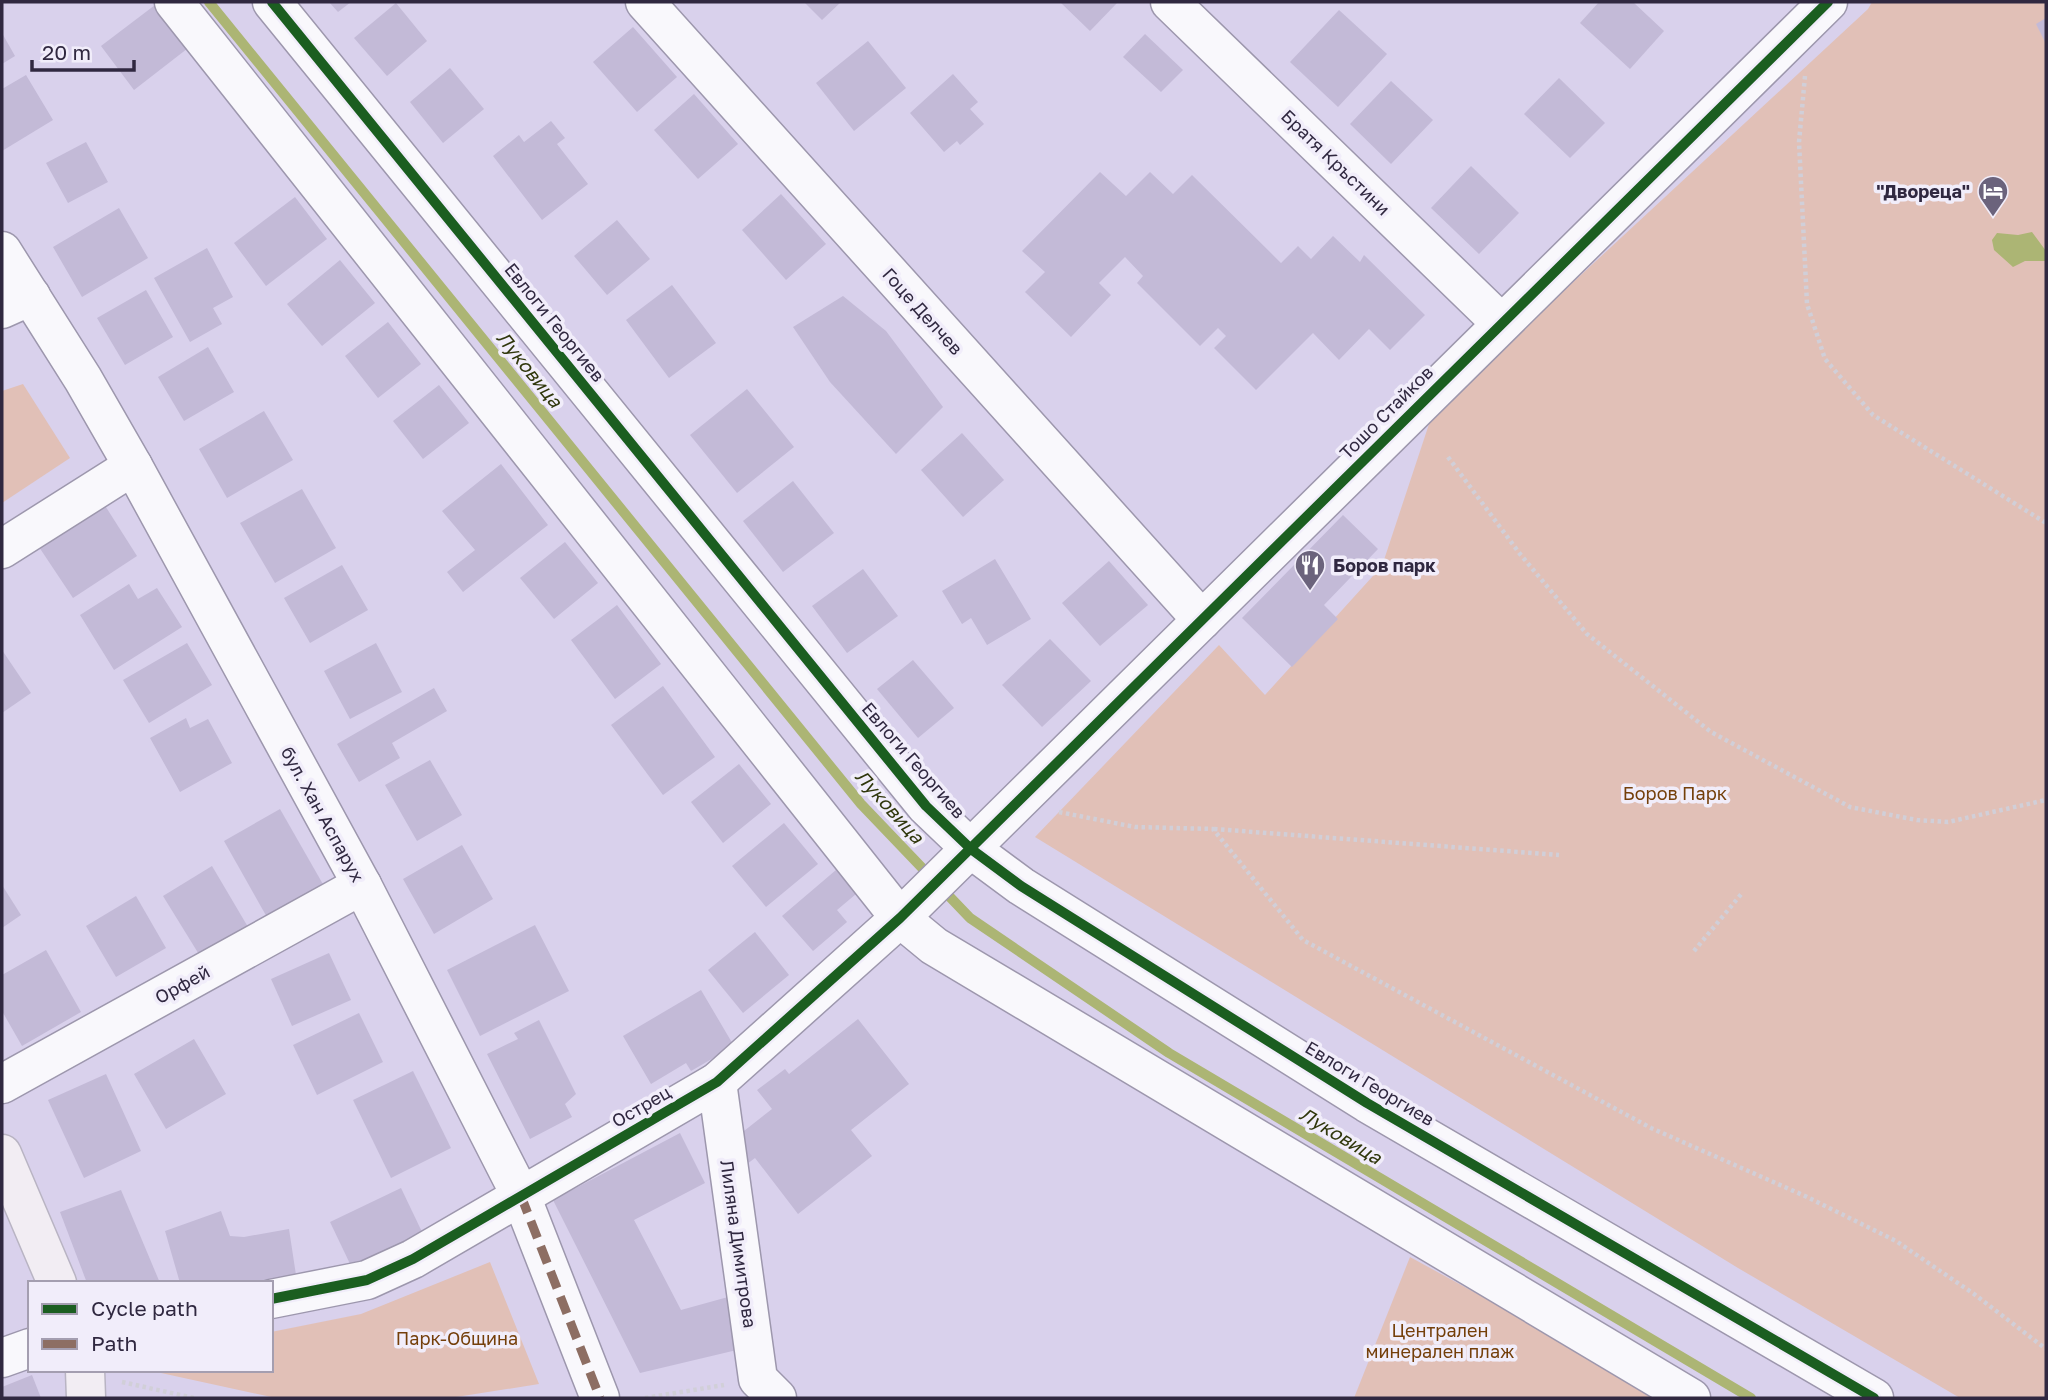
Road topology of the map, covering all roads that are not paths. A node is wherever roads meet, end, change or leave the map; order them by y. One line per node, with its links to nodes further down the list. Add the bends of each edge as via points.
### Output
1 (174, 2): 14 (street)
2 (272, 2): 12 (street, Евлоги Георгиев, via 926,806)
3 (645, 2): 11 (street, Гоце Делчев)
4 (1170, 2): 8 (street, Братя Кръстини)
5 (1828, 2): 8 (street, Тошо Стайков)
6 (2, 251): 7 (street, бул. Хан Аспарух)
7 (16, 302): 9 (street, бул. Хан Аспарух, via 83,379)
8 (1501, 323): 11 (street, Тошо Стайков)
9 (133, 466): 10 (street); 13 (street, бул. Хан Аспарух)
10 (2, 549)
11 (1202, 620): 12 (street, Тошо Стайков)
12 (971, 849): 14 (street, Острец); 26 (street, Евлоги Георгиев, via 1021,886 1367,1103)
13 (362, 884): 16 (street, Орфей); 18 (street, бул. Хан Аспарух)
14 (900, 918): 15 (street, Острец); 25 (street, via 934,946)
15 (717, 1082): 18 (street, Острец); 23 (street, Лиляна Димитрова)
16 (2, 1084)
17 (2, 1154): 19 (main road)
18 (522, 1196): 20 (street, Острец, via 367,1280); 24 (street, бул. Хан Аспарух)
19 (56, 1281)
20 (273, 1299)
21 (28, 1349): 22 (street)
22 (2, 1358)
23 (768, 1389)
24 (600, 1398)
25 (1691, 1398)
26 (1874, 1398)

